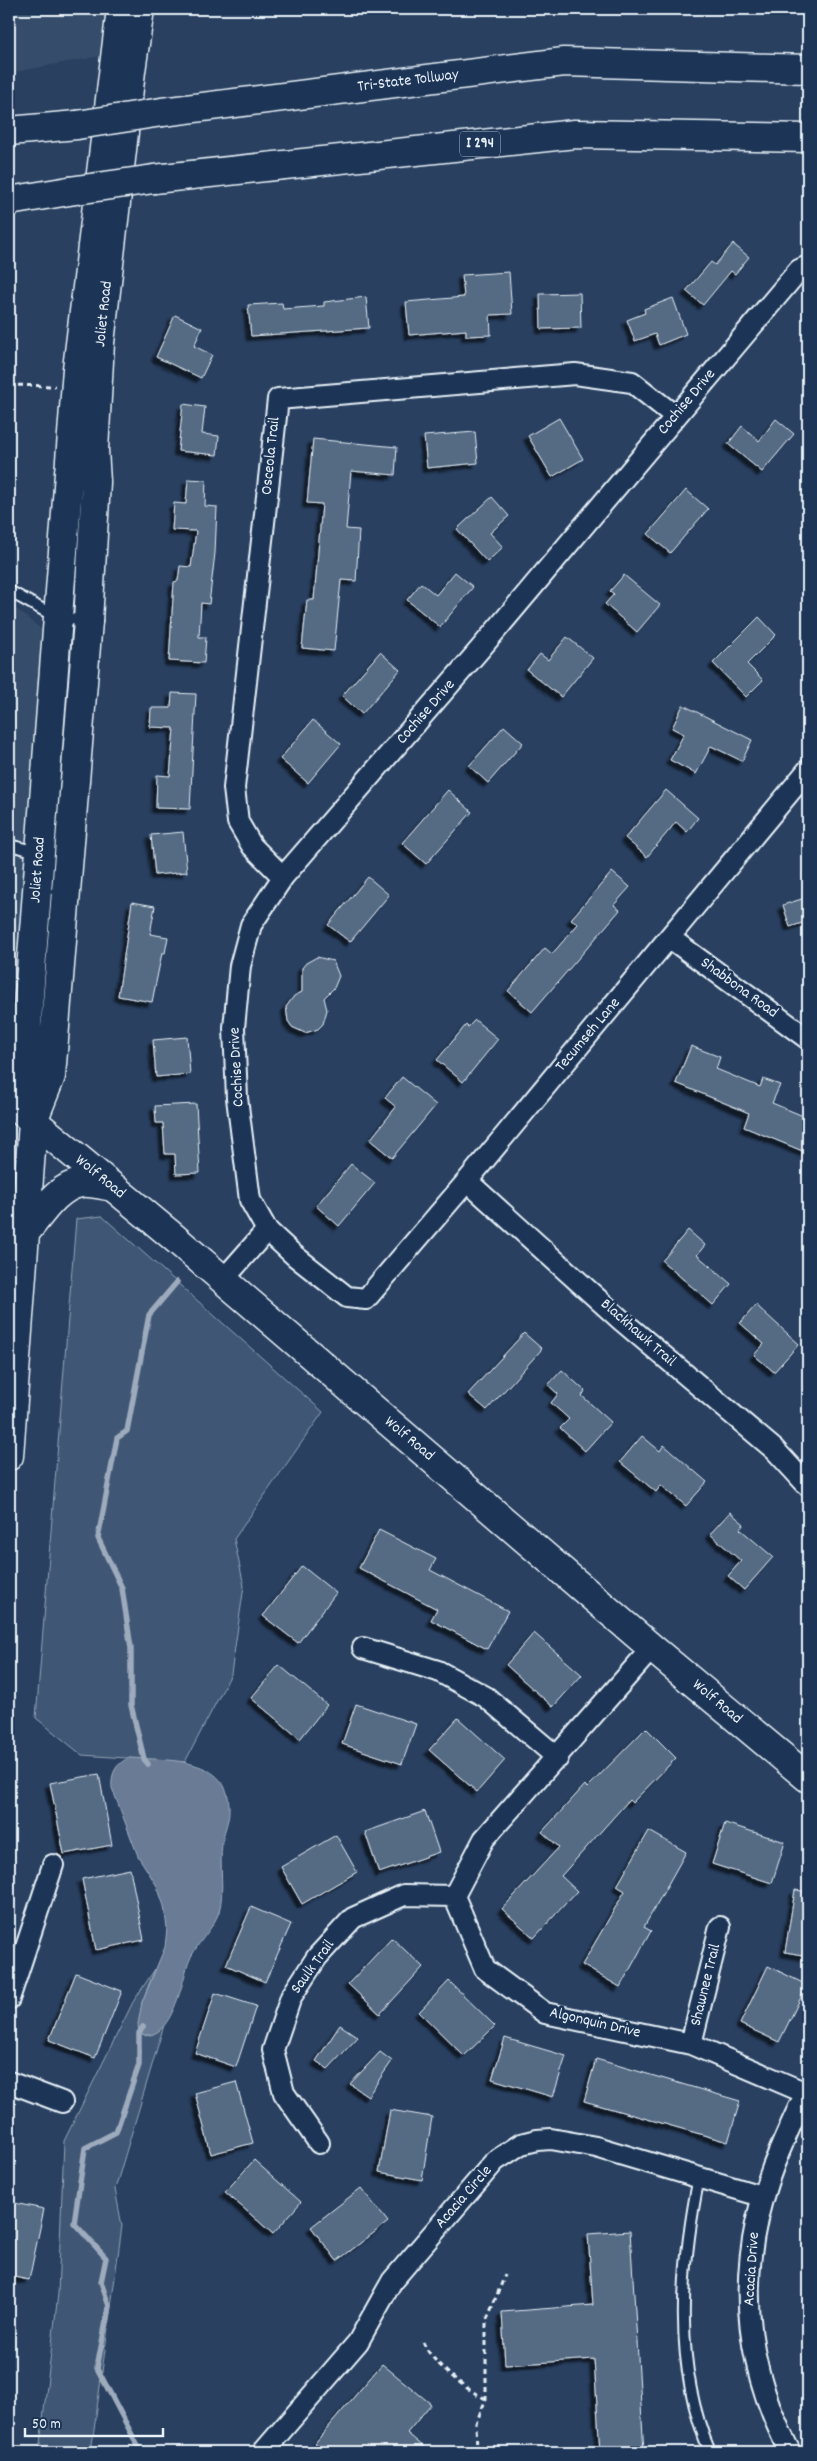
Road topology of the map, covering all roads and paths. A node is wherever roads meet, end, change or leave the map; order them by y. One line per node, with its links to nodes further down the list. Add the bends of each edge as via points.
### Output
1 (121, 9): 10 (main road, Joliet Road)
2 (140, 9): 12 (main road, Joliet Road, via 100,343 94,450)
3 (150, 9): 12 (main road, via 109,345 101,482)
4 (808, 69): 5 (main road, Tri-State Tollway, bridge, via 564,62)
5 (9, 131)
6 (808, 138): 7 (main road, I 294, bridge, via 575,134 154,179)
7 (9, 201)
8 (808, 266): 11 (street, Cochise Drive, via 799,270)
9 (9, 385): 10 (path)
10 (76, 386): 14 (main road, Joliet Road)
11 (675, 416): 19 (street, Cochise Drive, via 481,648); 19 (street, Osceola Trail, via 632,382 575,374 278,399 234,788 238,822 252,846)
12 (96, 482): 15 (main road, Joliet Road)
13 (10, 596): 14 (lane)
14 (56, 617): 15 (lane); 18 (main road, Joliet Road)
15 (88, 621): 25 (main road, Joliet Road, via 51,1076)
16 (808, 770): 20 (street, Tecumseh Lane)
17 (9, 845): 18 (lane)
18 (39, 853): 21 (main road, Joliet Road)
19 (282, 877): 28 (street, Cochise Drive, via 251,925 240,966 234,1028 237,1098 250,1200)
20 (670, 938): 22 (street, Shabbona Road); 26 (street, Tecumseh Lane)
21 (27, 1022): 23 (main road); 25 (main road, Joliet Road, via 26,1075)
22 (808, 1039)
23 (9, 1045)
24 (9, 1101): 25 (main road, Wolf Road)
25 (33, 1122): 27 (main road, Wolf Road); 29 (main road, Joliet Road)
26 (467, 1181): 31 (street, Tecumseh Lane); 33 (street, Blackhawk Trail, via 621,1320 775,1450)
27 (113, 1187): 29 (main road, via 79,1183 64,1191); 30 (main road, Wolf Road)
28 (267, 1230): 30 (street); 31 (street, Cochise Drive, via 347,1297)
29 (25, 1233): 32 (main road, Joliet Road)
30 (223, 1280): 35 (main road, Wolf Road)
31 (366, 1299)
32 (9, 1456)
33 (808, 1486)
34 (363, 1648): 36 (street, via 438,1671 486,1697)
35 (652, 1648): 36 (street); 37 (main road, Wolf Road)
36 (558, 1758): 39 (street, via 484,1838)
37 (805, 1769)
38 (53, 1865): 41 (street)
39 (454, 1896): 42 (street, Algonquin Drive, via 485,1969 545,2013); 46 (street, Saulk Trail, via 404,1896 353,1918 317,1956 291,1997 273,2050 284,2093)
40 (720, 1927): 42 (street, Shawnee Trail)
41 (9, 1999)
42 (691, 2044): 44 (street, Algonquin Drive)
43 (9, 2082): 45 (street)
44 (807, 2091): 48 (street, Acacia Drive)
45 (62, 2102)
46 (319, 2143)
47 (699, 2177): 48 (street, Acacia Circle); 52 (street, Acacia Circle, via 570,2141 537,2140 507,2152 486,2171 392,2281 358,2342); 54 (lane, via 684,2292 683,2335 691,2389)
48 (761, 2196): 55 (street, Acacia Drive, via 751,2255 750,2320 764,2393)
49 (505, 2275): 51 (path, via 486,2322)
50 (422, 2342): 51 (path, via 428,2353 473,2393)
51 (486, 2398): 53 (path, via 476,2423)
52 (263, 2452)
53 (477, 2452)
54 (710, 2452)
55 (788, 2452)

